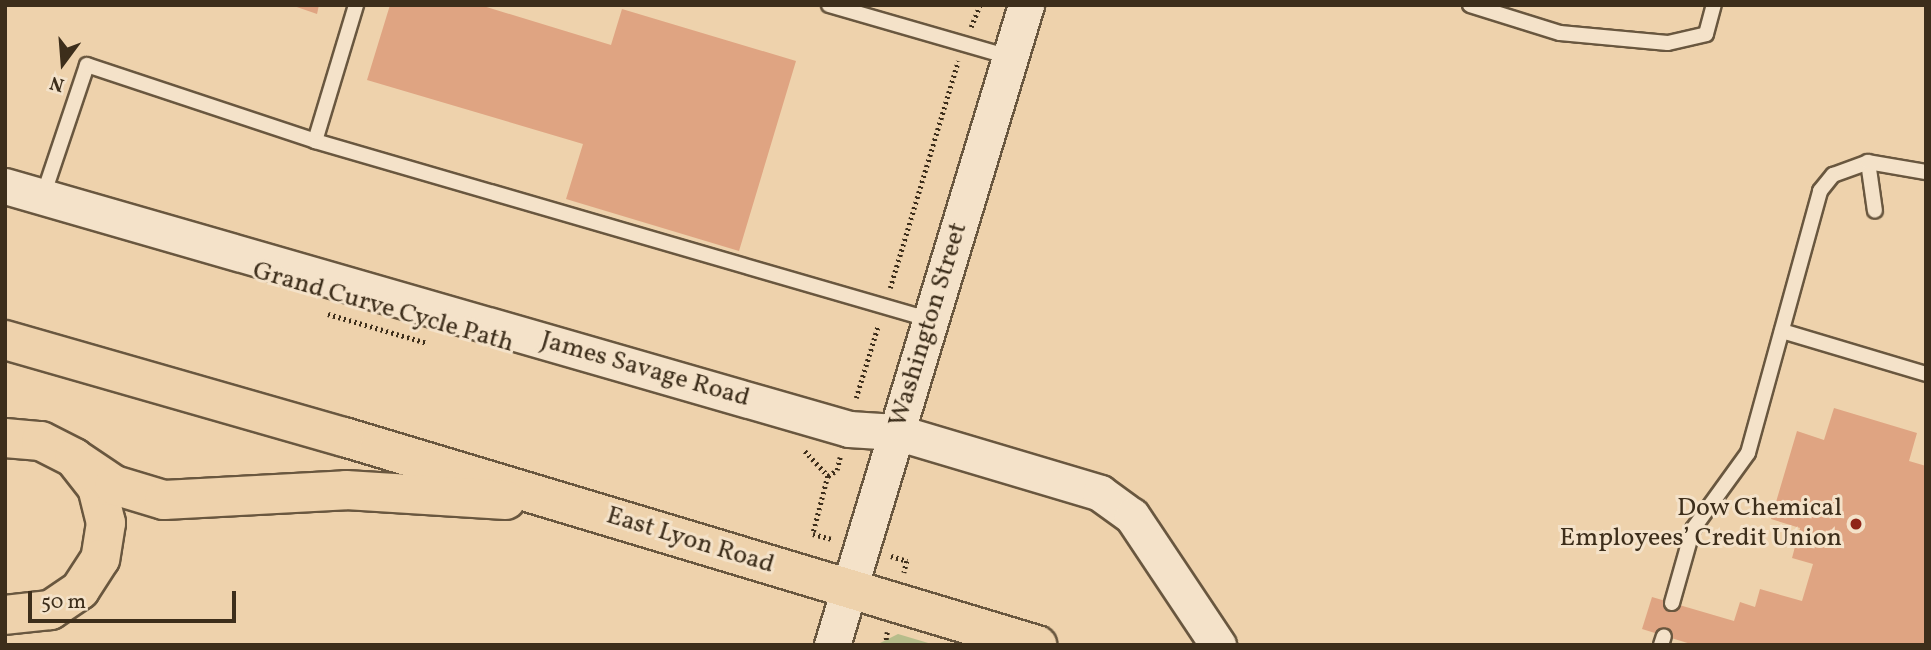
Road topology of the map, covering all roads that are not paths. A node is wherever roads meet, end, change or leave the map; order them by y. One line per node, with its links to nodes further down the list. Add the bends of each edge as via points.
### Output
1 (356, 5): 7 (lane)
2 (829, 5): 6 (lane)
3 (1026, 5): 6 (street, Washington Street)
4 (1470, 5): 5 (lane, via 1560,33 1668,43 1706,34)
5 (1714, 5)
6 (1010, 58): 13 (street, Washington Street)
7 (315, 141): 11 (lane, via 87,65); 13 (lane)
8 (1868, 162): 9 (lane); 12 (lane); 14 (lane, via 1833,175 1820,191)
9 (1926, 172)
10 (5, 186): 11 (street, James Savage Road)
11 (43, 196): 17 (street, James Savage Road, via 849,429)
12 (1875, 211)
13 (930, 320): 17 (street, Washington Street)
14 (1782, 331): 16 (lane); 22 (lane, via 1748,453 1693,529)
15 (5, 340): 20 (highway, East Lyon Road)
16 (1926, 374)
17 (896, 432): 21 (street, Washington Street); 28 (street, James Savage Road, via 1100,494 1132,516)
18 (5, 438): 19 (highway, via 41,441)
19 (74, 458): 20 (highway, via 114,485 164,500 346,490); 23 (highway, via 104,504 105,541 100,559 92,576 66,602 32,615)
20 (550, 499): 21 (highway, East Lyon Road)
21 (849, 588): 26 (street, Washington Street); 27 (highway, East Lyon Road)
22 (1672, 603)
23 (5, 615)
24 (5, 640): 25 (highway)
25 (10, 645)
26 (832, 645)
27 (1037, 645)
28 (1218, 645)

